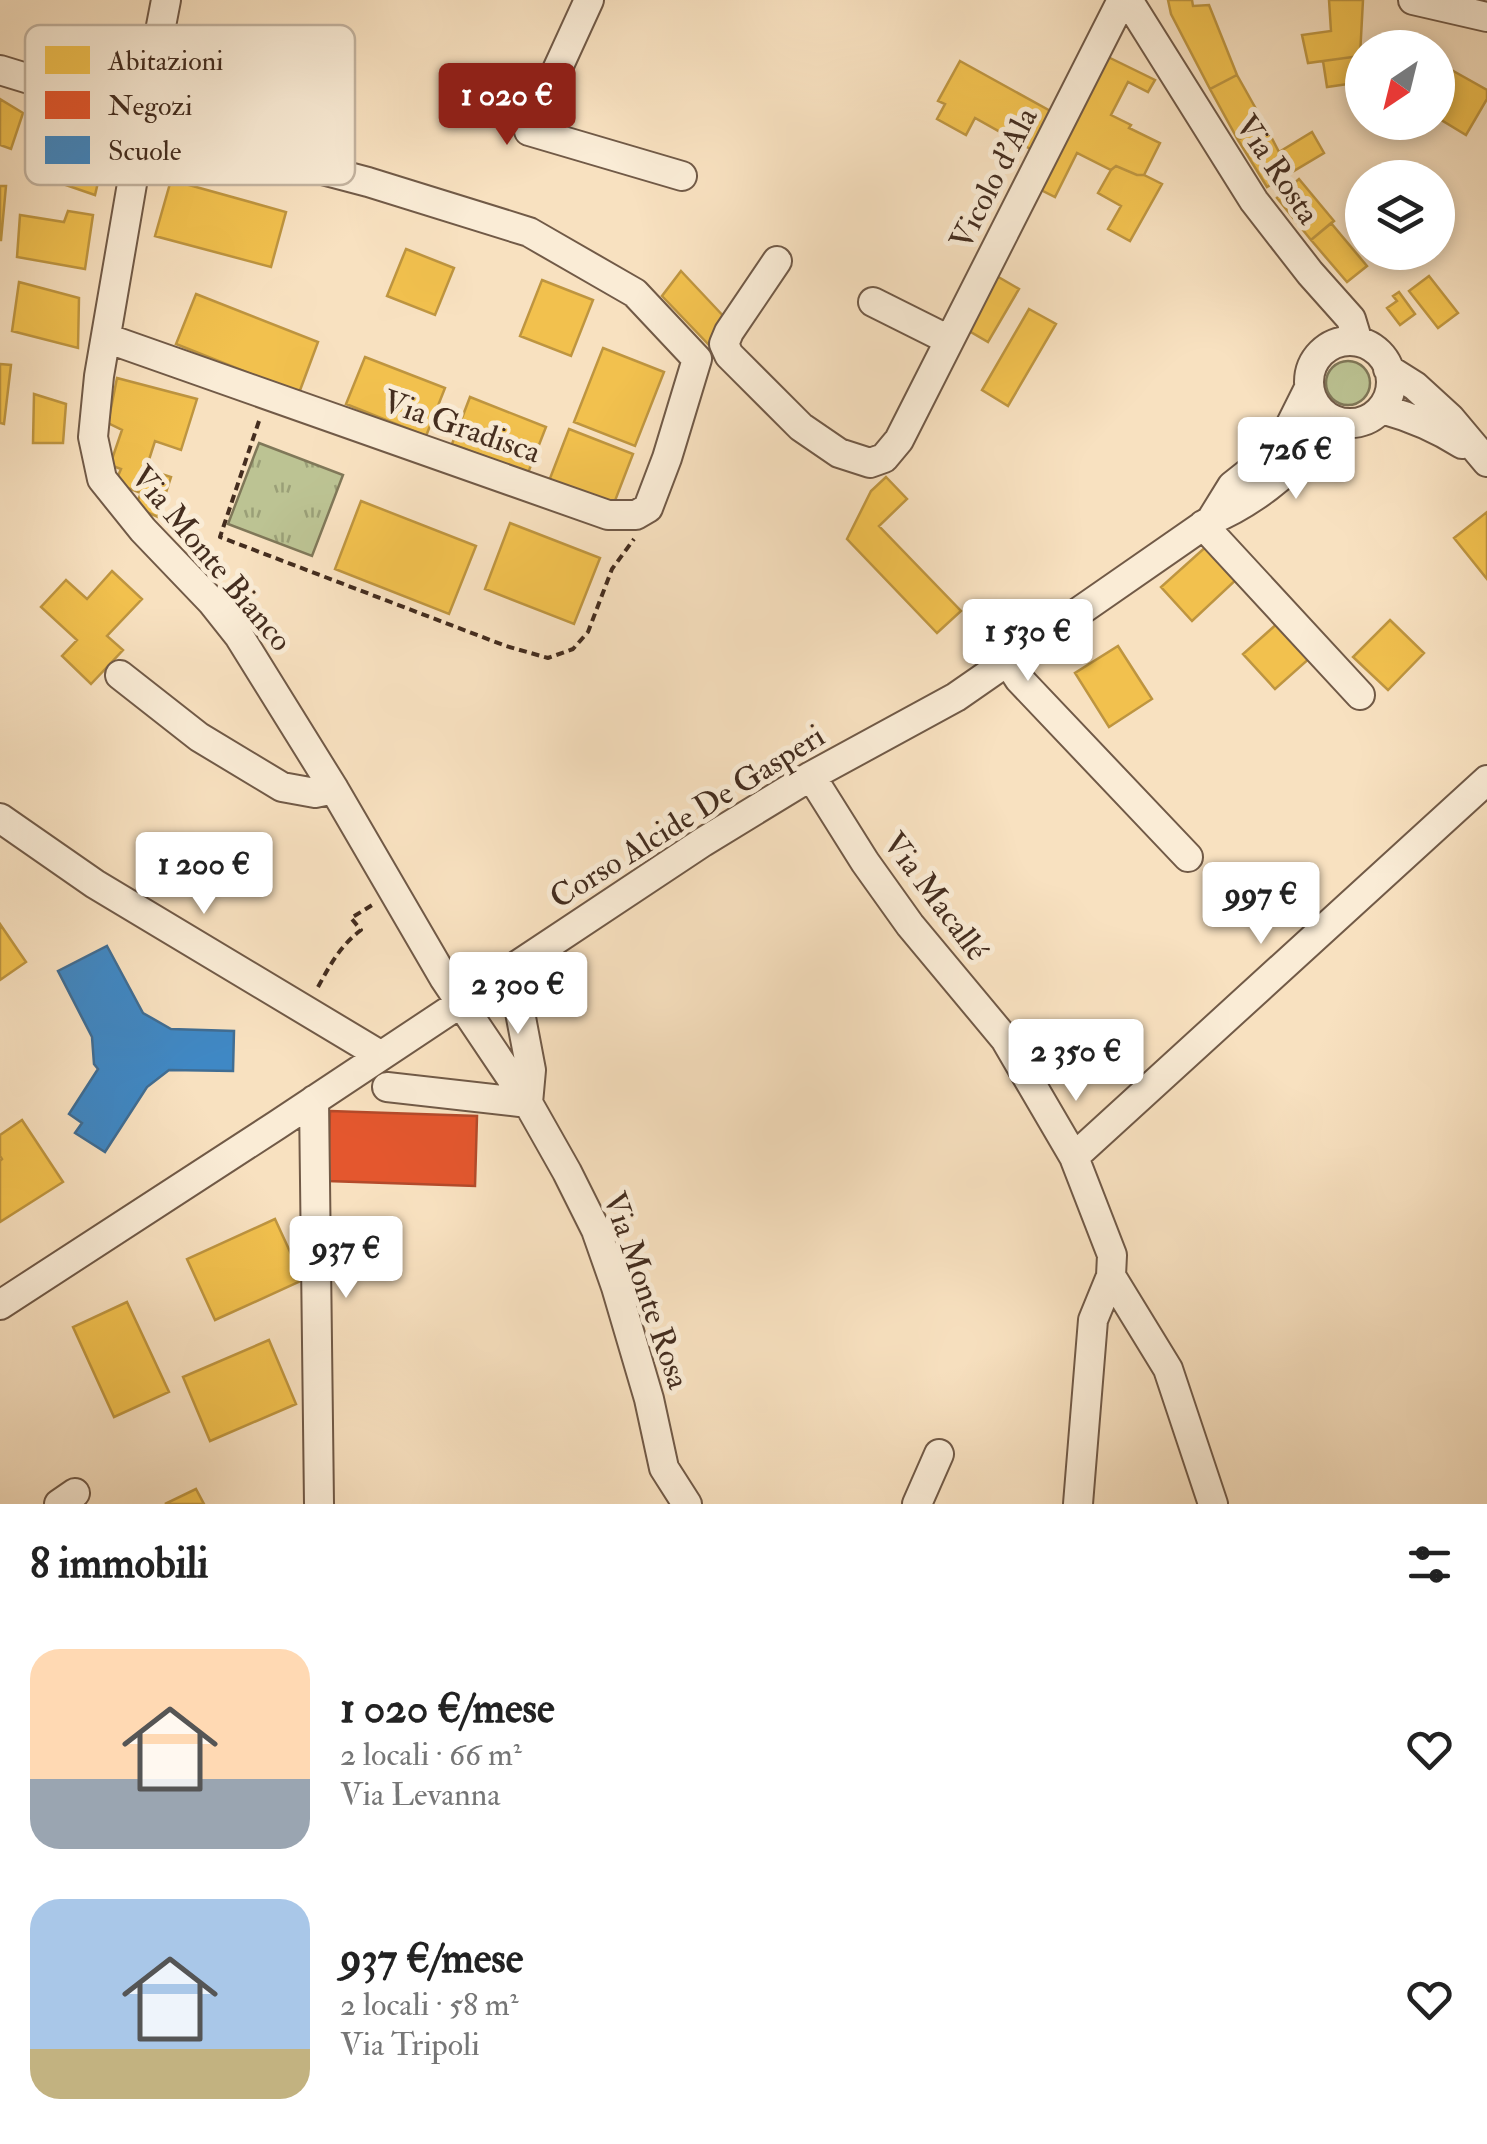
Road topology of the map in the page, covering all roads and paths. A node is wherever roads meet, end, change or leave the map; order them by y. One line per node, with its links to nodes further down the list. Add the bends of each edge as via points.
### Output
1 (166, 0): 6 (street, Via Monte Bianco)
2 (589, 0): 9 (street, via 529,131)
3 (1125, 0): 15 (street, Vicolo d'Ala); 16 (street, Via Rosta, via 1254,201 1351,319)
4 (1413, 0): 5 (street)
5 (1487, 17)
6 (161, 25)
7 (0, 70): 8 (street)
8 (25, 78)
9 (682, 176)
10 (355, 179): 23 (street, via 529,232 635,293 697,360)
11 (132, 185): 14 (street, Via Monte Bianco)
12 (777, 261): 15 (street, Vicolo d'Ala, via 724,344 801,427 839,453 870,463 884,458)
13 (873, 302): 15 (street)
14 (106, 338): 19 (street, Via Gradisca); 30 (street, Via Monte Bianco, via 93,438 102,479 239,636)
15 (950, 340)
16 (1358, 342): 17 (street, via 1382,356); 18 (street, via 1322,352)
17 (1388, 369): 20 (street); 22 (street, via 1450,418)
18 (1308, 388): 21 (street, via 1319,410); 24 (street, Corso Alcide De Gasperi, via 1282,440 1232,486)
19 (268, 395): 23 (street, Via Gradisca, via 608,515); 23 (path, via 220,537 506,646 548,658 573,649 588,632 612,569)
20 (1382, 408): 21 (street, via 1363,422); 22 (street, via 1440,430)
21 (1341, 423): 24 (street, Corso Alcide De Gasperi, via 1258,496)
22 (1485, 460)
23 (648, 508)
24 (1207, 522): 25 (street, Corso Alcide De Gasperi); 27 (street)
25 (1008, 662): 28 (street, Corso Alcide De Gasperi); 32 (street)
26 (120, 675): 30 (street, via 199,737 282,787)
27 (1360, 695)
28 (811, 776): 34 (street, Corso Alcide De Gasperi); 41 (street, Via Macallé, via 910,925 1005,1039)
29 (1487, 780): 41 (street)
30 (334, 789): 36 (street, Via Monte Bianco)
31 (2, 822): 37 (street)
32 (1188, 857)
33 (362, 911): 35 (path, via 351,918 361,930)
34 (522, 963): 36 (street, Corso Alcide De Gasperi); 40 (street, via 519,1006 532,1070)
35 (316, 990)
36 (460, 1002): 37 (street, Corso Alcide De Gasperi); 40 (street, Via Monte Rosa)
37 (380, 1055): 39 (street, Corso Alcide De Gasperi)
38 (387, 1088): 40 (street)
39 (314, 1100): 43 (street, Corso Alcide De Gasperi); 45 (street)
40 (528, 1103): 46 (street, Via Monte Rosa, via 596,1230 664,1468)
41 (1074, 1157): 42 (street, Via Macallé, via 1112,1255)
42 (1111, 1276): 48 (street, via 1093,1320); 49 (street, via 1168,1369)
43 (0, 1304)
44 (938, 1454): 47 (street)
45 (319, 1504)
46 (687, 1504)
47 (917, 1504)
48 (1078, 1504)
49 (1213, 1504)

